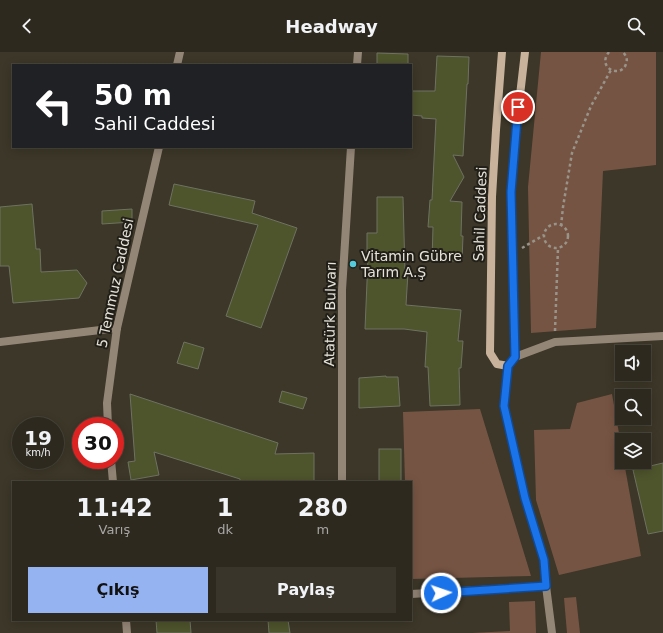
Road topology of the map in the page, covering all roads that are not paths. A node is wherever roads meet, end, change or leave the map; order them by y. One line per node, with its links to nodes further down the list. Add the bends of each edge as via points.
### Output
1 (180, 52): 5 (street)
2 (358, 52): 6 (street)
3 (502, 52): 13 (street, Sahil Caddesi, via 492,197 490,353 497,364)
4 (525, 52): 12 (street, via 511,192)
5 (177, 64)
6 (357, 64)
7 (158, 148): 9 (street, 5 Temmuz Caddesi)
8 (352, 148): 17 (street, Atatürk Bulvarı, via 342,290)
9 (117, 328): 11 (street); 14 (street, 5 Temmuz Caddesi, via 106,402)
10 (663, 336): 12 (street, via 555,342)
11 (0, 342)
12 (515, 357): 13 (street)
13 (508, 366): 18 (street, via 504,406 525,498 544,560)
14 (107, 417)
15 (112, 469): 16 (street)
16 (113, 481)
17 (342, 481)
18 (546, 586): 19 (street); 22 (street)
19 (412, 594)
20 (126, 621): 21 (street)
21 (127, 633)
22 (552, 633)

